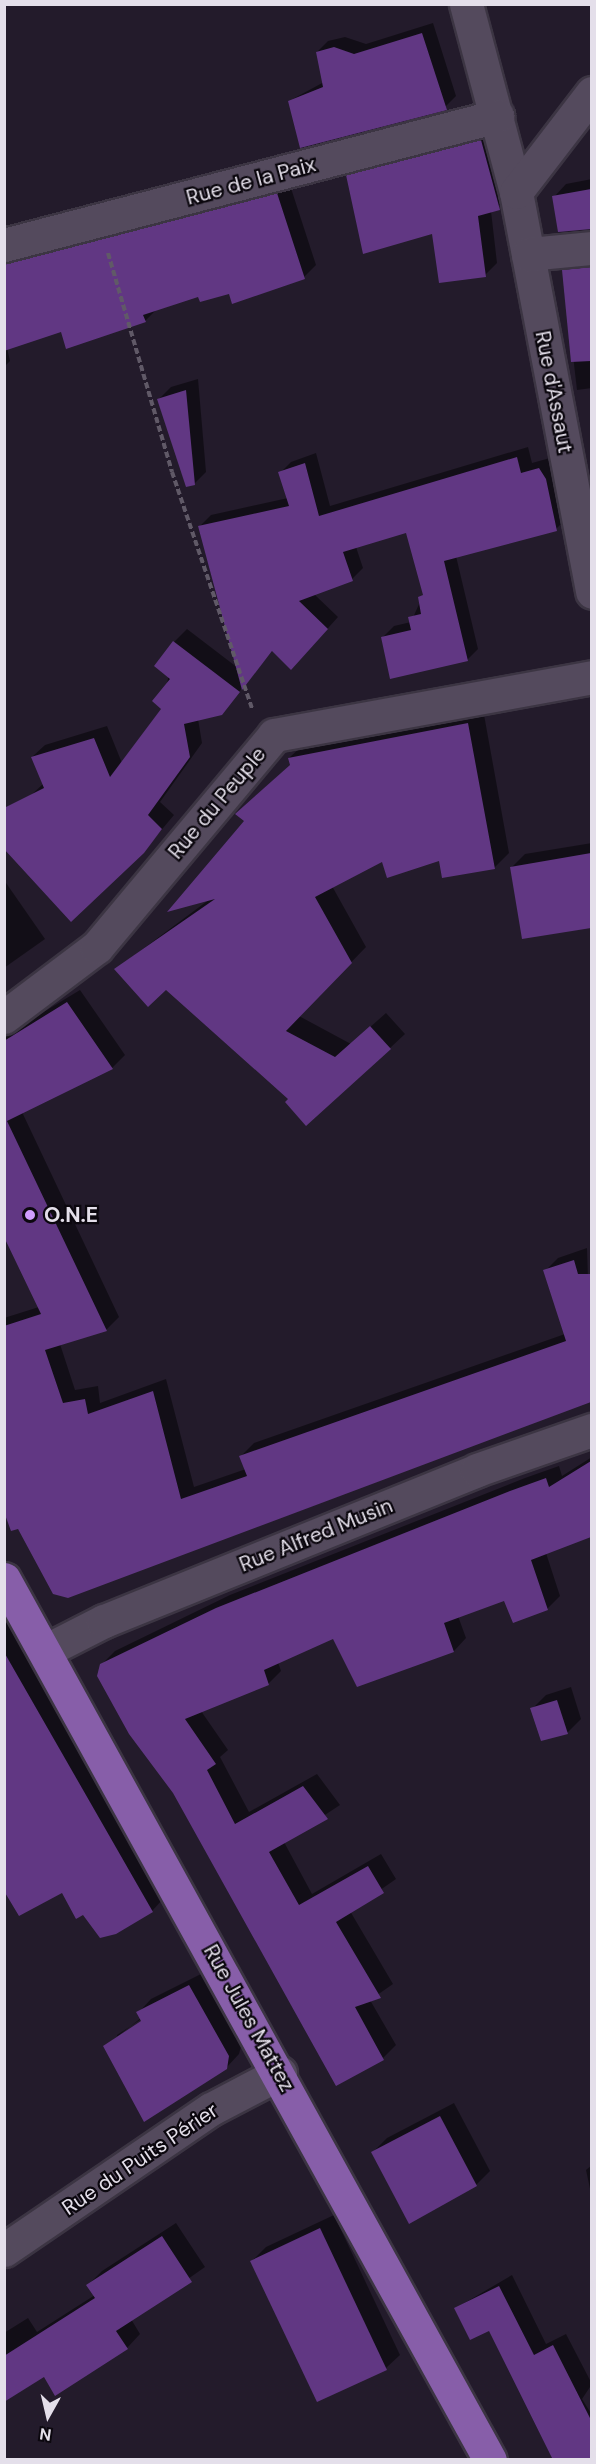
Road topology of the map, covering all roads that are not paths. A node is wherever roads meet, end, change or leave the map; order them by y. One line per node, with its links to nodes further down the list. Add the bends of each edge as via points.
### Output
1 (466, 4): 3 (street, Rue d'Assaut)
2 (591, 93): 4 (street)
3 (497, 116): 4 (street, Rue d'Assaut); 5 (street, Rue de la Paix)
4 (516, 192): 7 (street, Rue d'Assaut)
5 (4, 245)
6 (591, 248): 7 (street)
7 (528, 254): 8 (street, Rue d'Assaut)
8 (591, 592)
9 (591, 677): 10 (street, Rue du Peuple, via 274,735 97,947)
10 (4, 1017)
11 (591, 1430): 13 (street, Rue Alfred Musin, via 214,1577)
12 (4, 1579): 13 (main road, Rue Jules Mattez)
13 (45, 1651): 14 (main road, Rue Jules Mattez)
14 (280, 2073): 15 (street, Rue du Puits Périer, via 211,2109); 16 (main road, Rue Jules Mattez)
15 (4, 2250)
16 (490, 2460)

